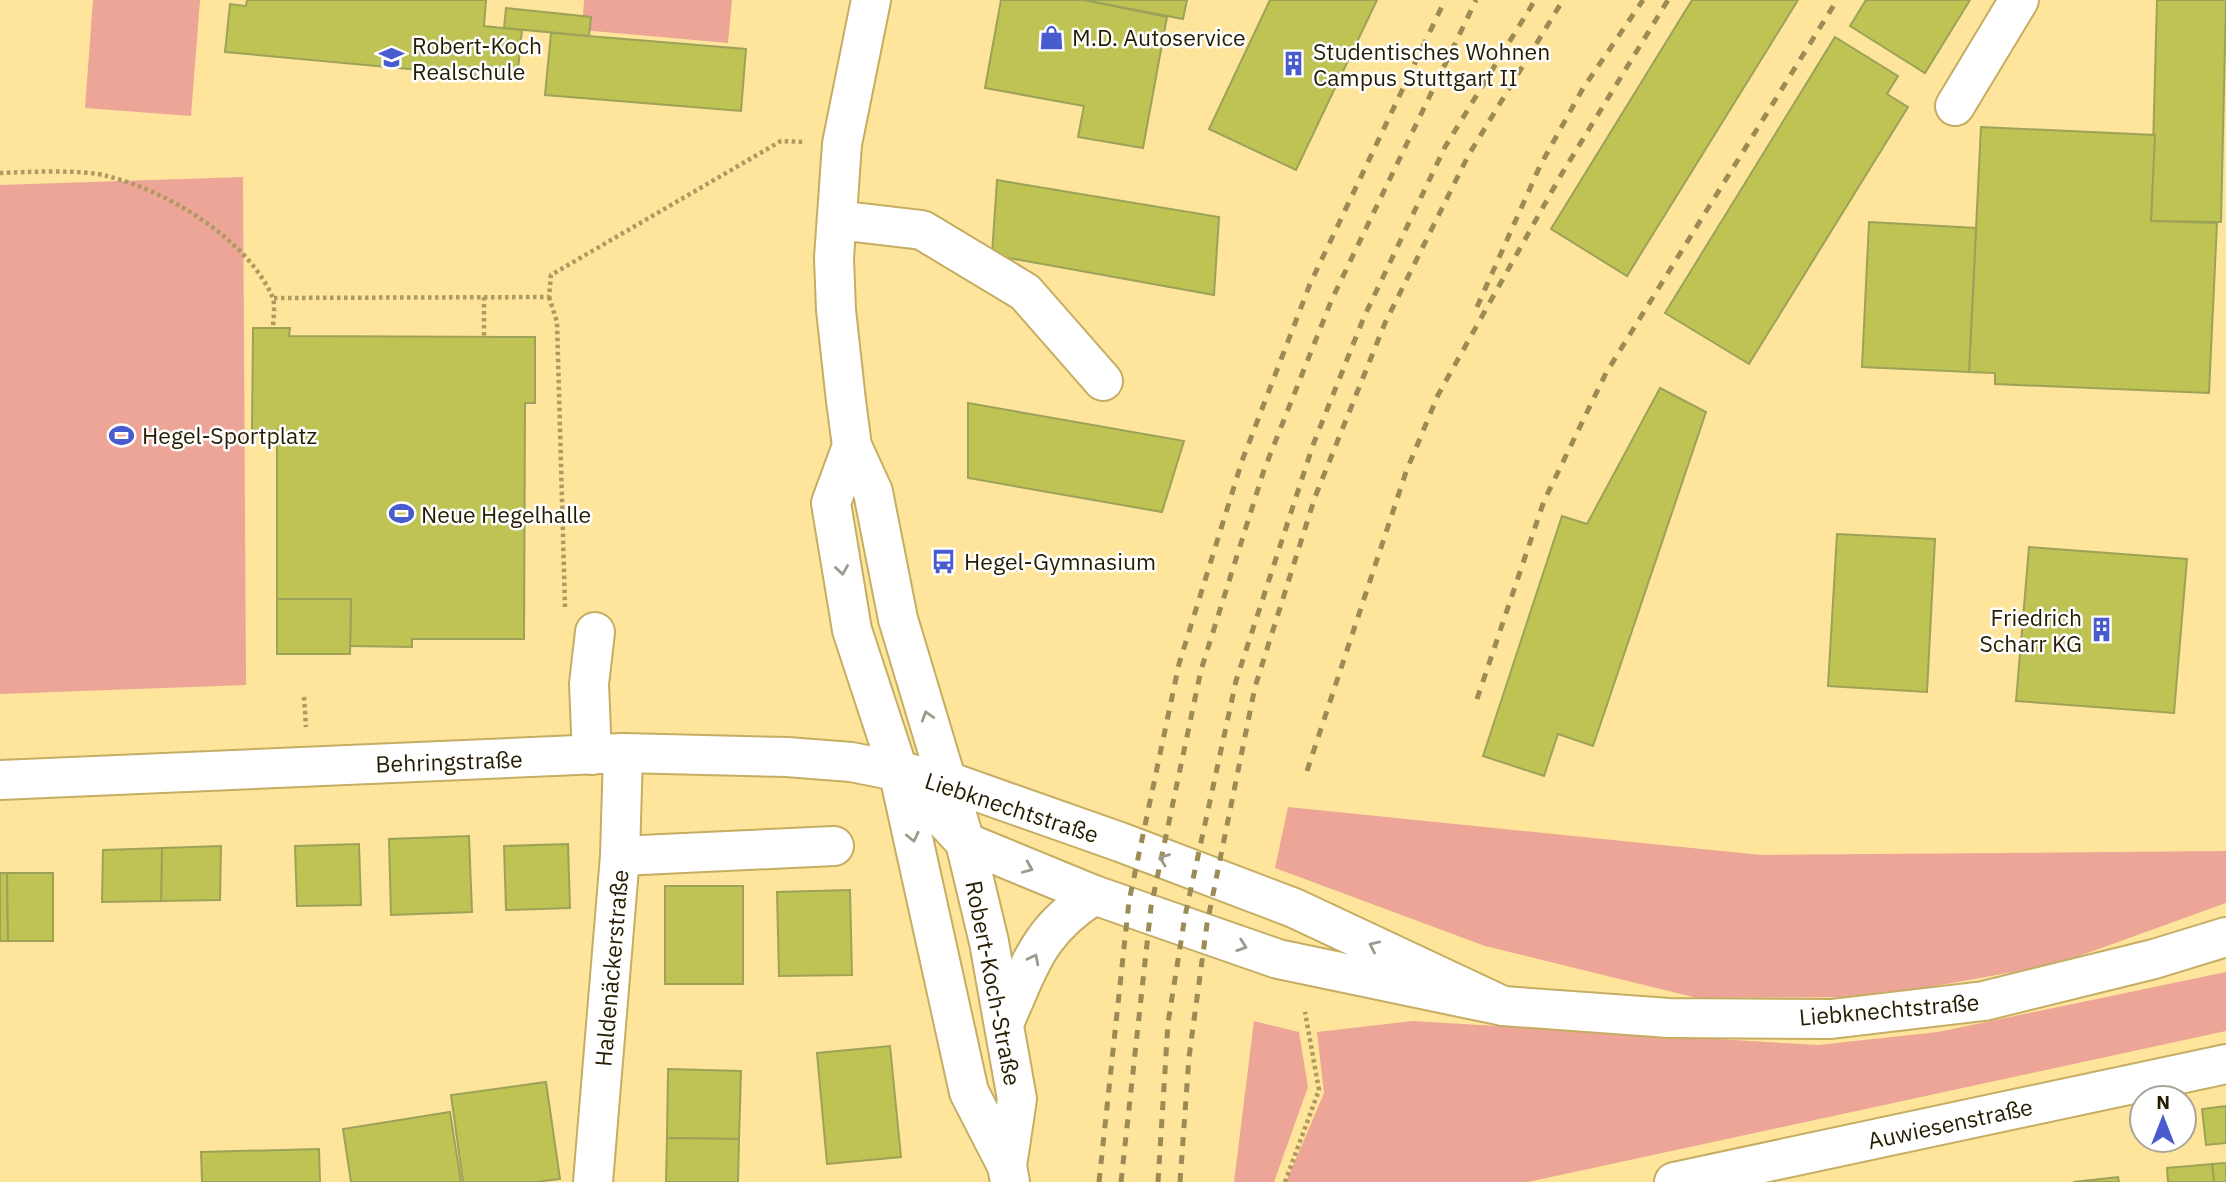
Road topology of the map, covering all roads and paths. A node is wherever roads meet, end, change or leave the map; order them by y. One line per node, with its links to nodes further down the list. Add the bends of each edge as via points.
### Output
1 (870, 0): 6 (street, Robert-Koch-Straße, via 842,144)
2 (2018, 0): 3 (street)
3 (1955, 106)
4 (781, 141): 8 (path, via 551,275)
5 (0, 173): 9 (path, via 106,175 183,207 221,231)
6 (837, 220): 12 (street, via 922,230 1025,292); 13 (street, Robert-Koch-Straße, via 836,310)
7 (484, 297): 8 (path); 9 (path); 11 (path)
8 (549, 297): 14 (path, via 556,323)
9 (274, 298): 10 (path)
10 (273, 328)
11 (484, 337)
12 (1102, 381)
13 (852, 446): 16 (street, Robert-Koch-Straße, one-way to 16, via 831,503 852,630); 18 (street, Robert-Koch-Straße, one-way to 13, via 898,619 873,492)
14 (580, 623): 15 (street, Haldenäckerstraße, via 589,684)
15 (608, 754): 16 (street, Behringstraße, via 788,757); 17 (street, Behringstraße); 21 (street, Haldenäckerstraße)
16 (898, 770): 18 (street, Liebknechtstraße); 19 (street, Liebknechtstraße); 28 (street, Robert-Koch-Straße, one-way to 28, via 969,1091)
17 (0, 780)
18 (947, 781): 19 (street, Robert-Koch-Straße); 24 (street, Liebknechtstraße, one-way to 18, via 1294,908)
19 (965, 842): 22 (street, Liebknechtstraße, one-way to 22); 26 (street, Robert-Koch-Straße)
20 (834, 846): 21 (street)
21 (620, 856): 29 (street, Haldenäckerstraße)
22 (1094, 895): 24 (street, Liebknechtstraße, one-way to 24, via 1278,959); 26 (street, one-way to 22, via 1048,933)
23 (2226, 937): 24 (street, Liebknechtstraße, via 1984,1001 1831,1019 1669,1018)
24 (1503, 1006)
25 (1305, 1012): 30 (path, via 1319,1090)
26 (1005, 1021): 28 (street, Robert-Koch-Straße, via 1017,1099)
27 (2226, 1064): 31 (street, Auwiesenstraße)
28 (1009, 1174)
29 (593, 1182)
30 (1285, 1182)
31 (1674, 1182)

